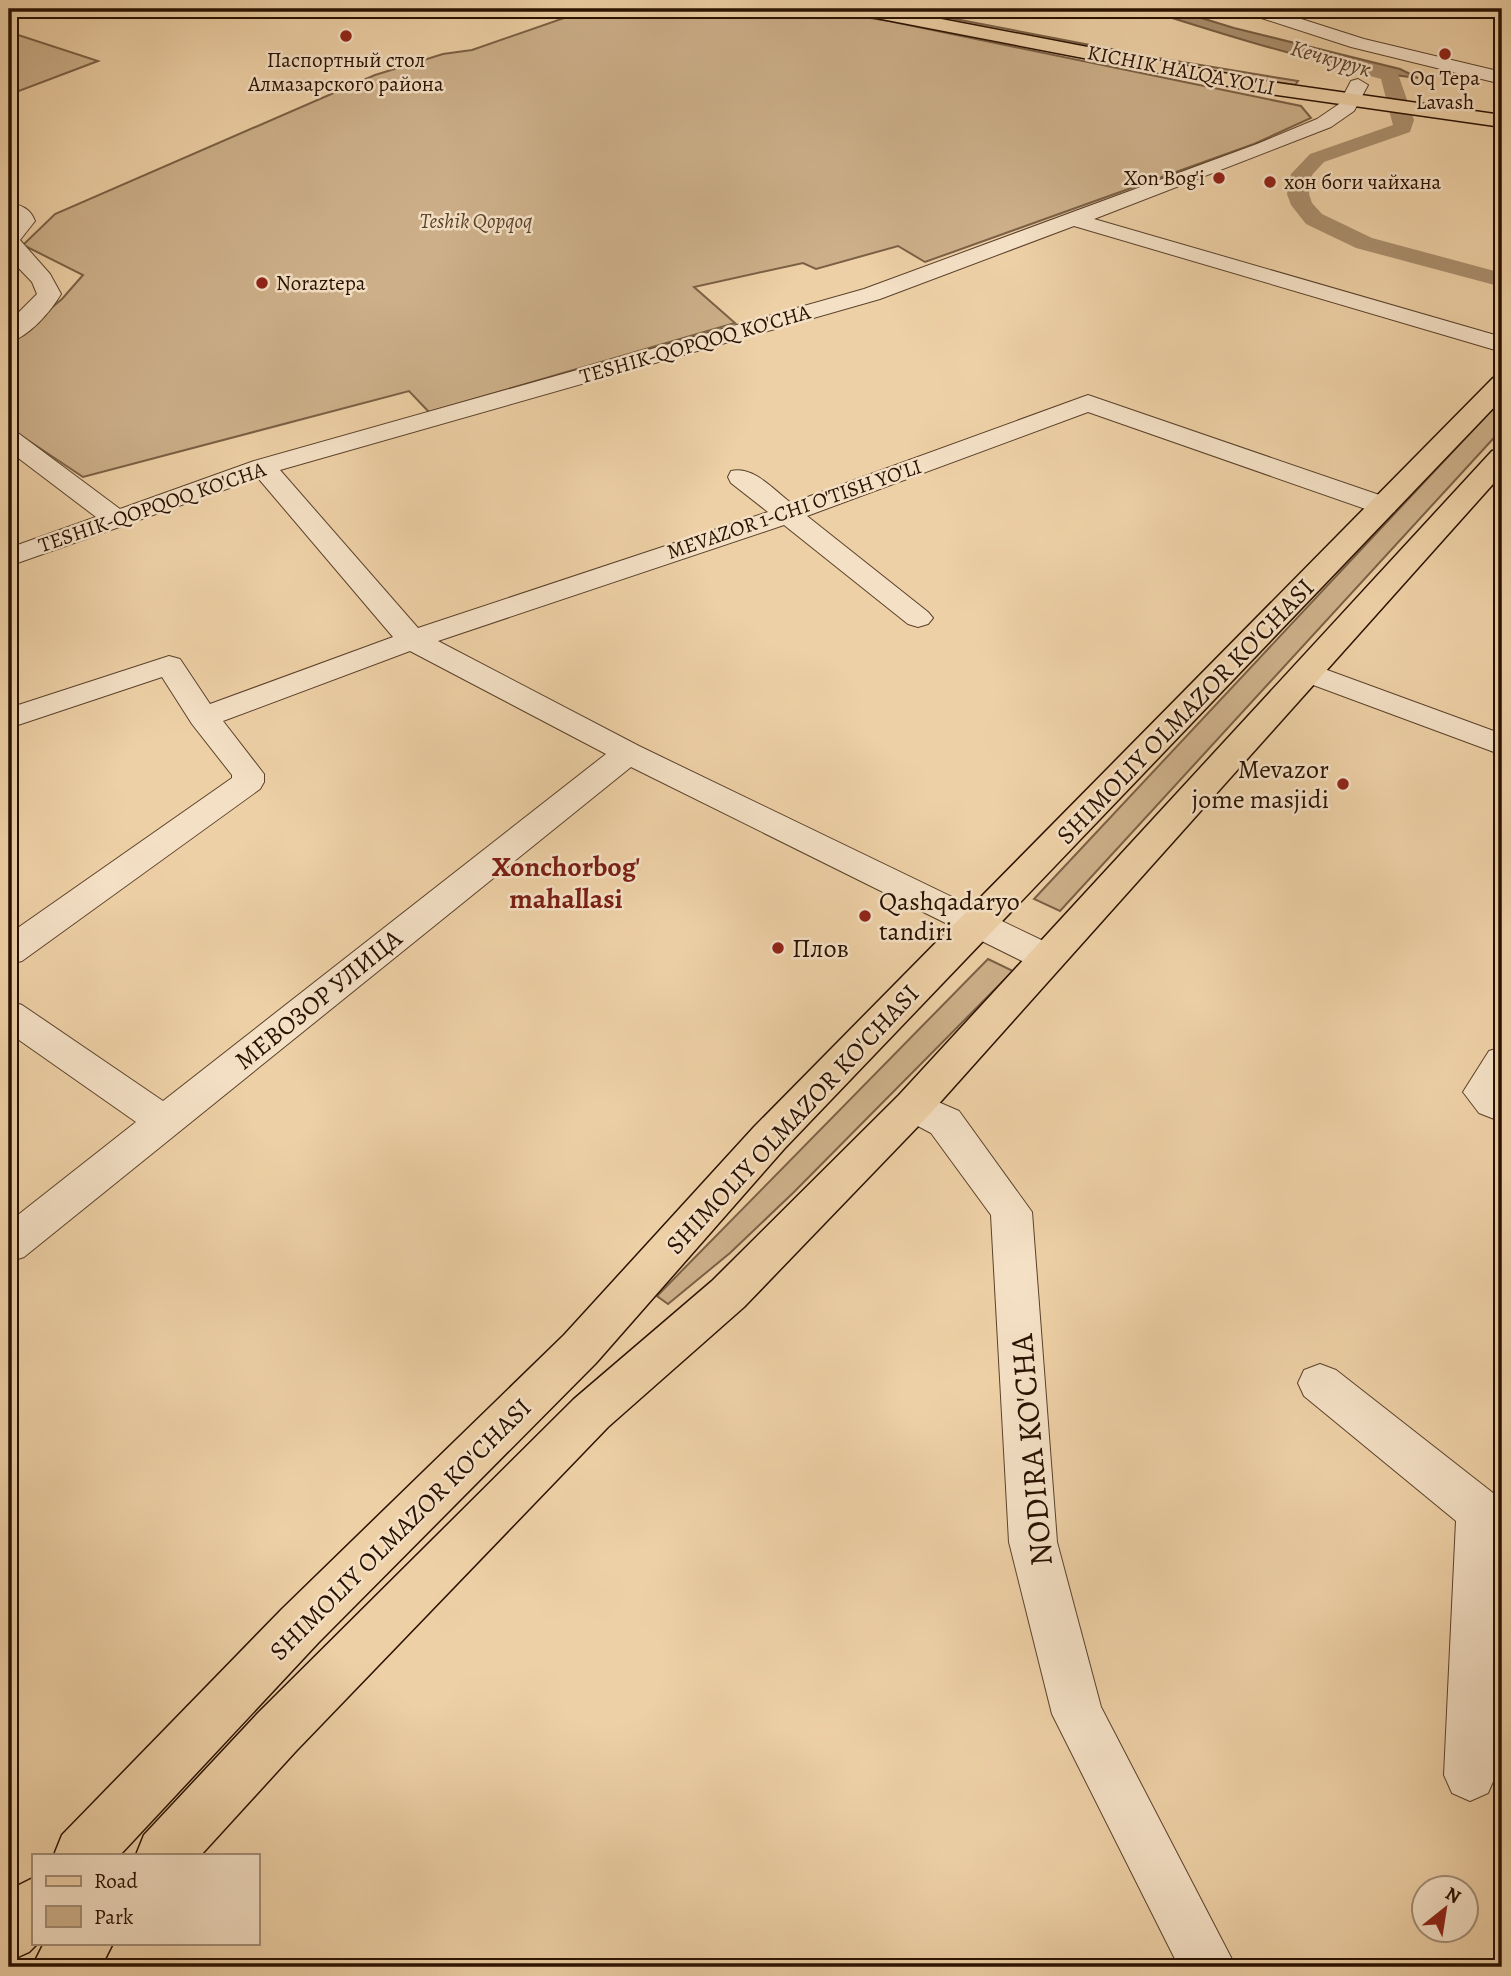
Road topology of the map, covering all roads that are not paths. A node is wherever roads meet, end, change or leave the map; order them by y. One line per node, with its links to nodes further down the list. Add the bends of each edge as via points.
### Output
1 (861, 9): 5 (main road, KICHIK HALQA YO'LI, via 1206,76)
2 (928, 9): 5 (main road, KICHIK HALQA YO'LI)
3 (1252, 9): 4 (street, via 1358,43)
4 (1502, 78)
5 (1358, 94): 6 (main road, KICHIK HALQA YO'LI); 10 (street, TESHIK-QOPQOQ KO'CHA, via 1324,123)
6 (1428, 103): 7 (main road, KICHIK HALQA YO'LI); 8 (main road, KICHIK HALQA YO'LI)
7 (1502, 104)
8 (1502, 121)
9 (16, 215): 11 (street, via 9,240 12,248 47,285 49,294)
10 (1074, 218): 12 (street); 16 (street, TESHIK-QOPQOQ KO'CHA, via 872,294)
11 (9, 335)
12 (1502, 345)
13 (1502, 384): 18 (main road, SHIMOLIY OLMAZOR KO'CHASI)
14 (9, 439): 20 (street)
15 (1502, 457): 24 (main road, SHIMOLIY OLMAZOR KO'CHASI)
16 (263, 467): 20 (street, TESHIK-QOPQOQ KO'CHA); 23 (street)
17 (741, 477): 19 (street)
18 (1384, 506): 19 (street, MEVAZOR 1-CHI O'TISH YO'LI, via 1088,403); 29 (main road, SHIMOLIY OLMAZOR KO'CHASI)
19 (785, 515): 22 (street); 23 (street, MEVAZOR 1-CHI O'TISH YO'LI)
20 (115, 518): 21 (street, TESHIK-QOPQOQ KO'CHA)
21 (9, 558)
22 (918, 618)
23 (412, 640): 25 (street, MEVAZOR 1-CHI O'TISH YO'LI); 28 (street)
24 (1308, 672): 27 (street); 31 (main road, SHIMOLIY OLMAZOR KO'CHASI)
25 (203, 717): 26 (street, via 169,665); 30 (street, via 248,774 248,782)
26 (9, 719)
27 (1502, 745)
28 (628, 752): 29 (street); 36 (street, МЕВОЗОР УЛИЦА)
29 (976, 924): 31 (street); 40 (main road, SHIMOLIY OLMAZOR KO'CHASI, via 769,1138 580,1349)
30 (9, 952)
31 (1047, 958): 34 (main road, SHIMOLIY OLMAZOR KO'CHASI)
32 (9, 1014): 36 (street)
33 (1502, 1061): 35 (street, via 1482,1092)
34 (913, 1106): 41 (main road, SHIMOLIY OLMAZOR KO'CHASI, via 728,1294 590,1413); 49 (street, NODIRA KO'CHA, via 945,1122 1011,1212 1033,1542 1077,1714)
35 (1502, 1107)
36 (164, 1122): 37 (street, МЕВОЗОР УЛИЦА)
37 (9, 1245)
38 (1320, 1383): 39 (street)
39 (1491, 1518): 42 (street)
40 (237, 1693): 41 (main road); 43 (main road, SHIMOLIY OLMAZOR KO'CHASI)
41 (277, 1732): 44 (main road, SHIMOLIY OLMAZOR KO'CHASI)
42 (1470, 1775)
43 (83, 1854)
44 (165, 1854)
45 (32, 1907): 46 (main road)
46 (9, 1932)
47 (83, 1944): 48 (main road)
48 (61, 1967)
49 (1209, 1967)

